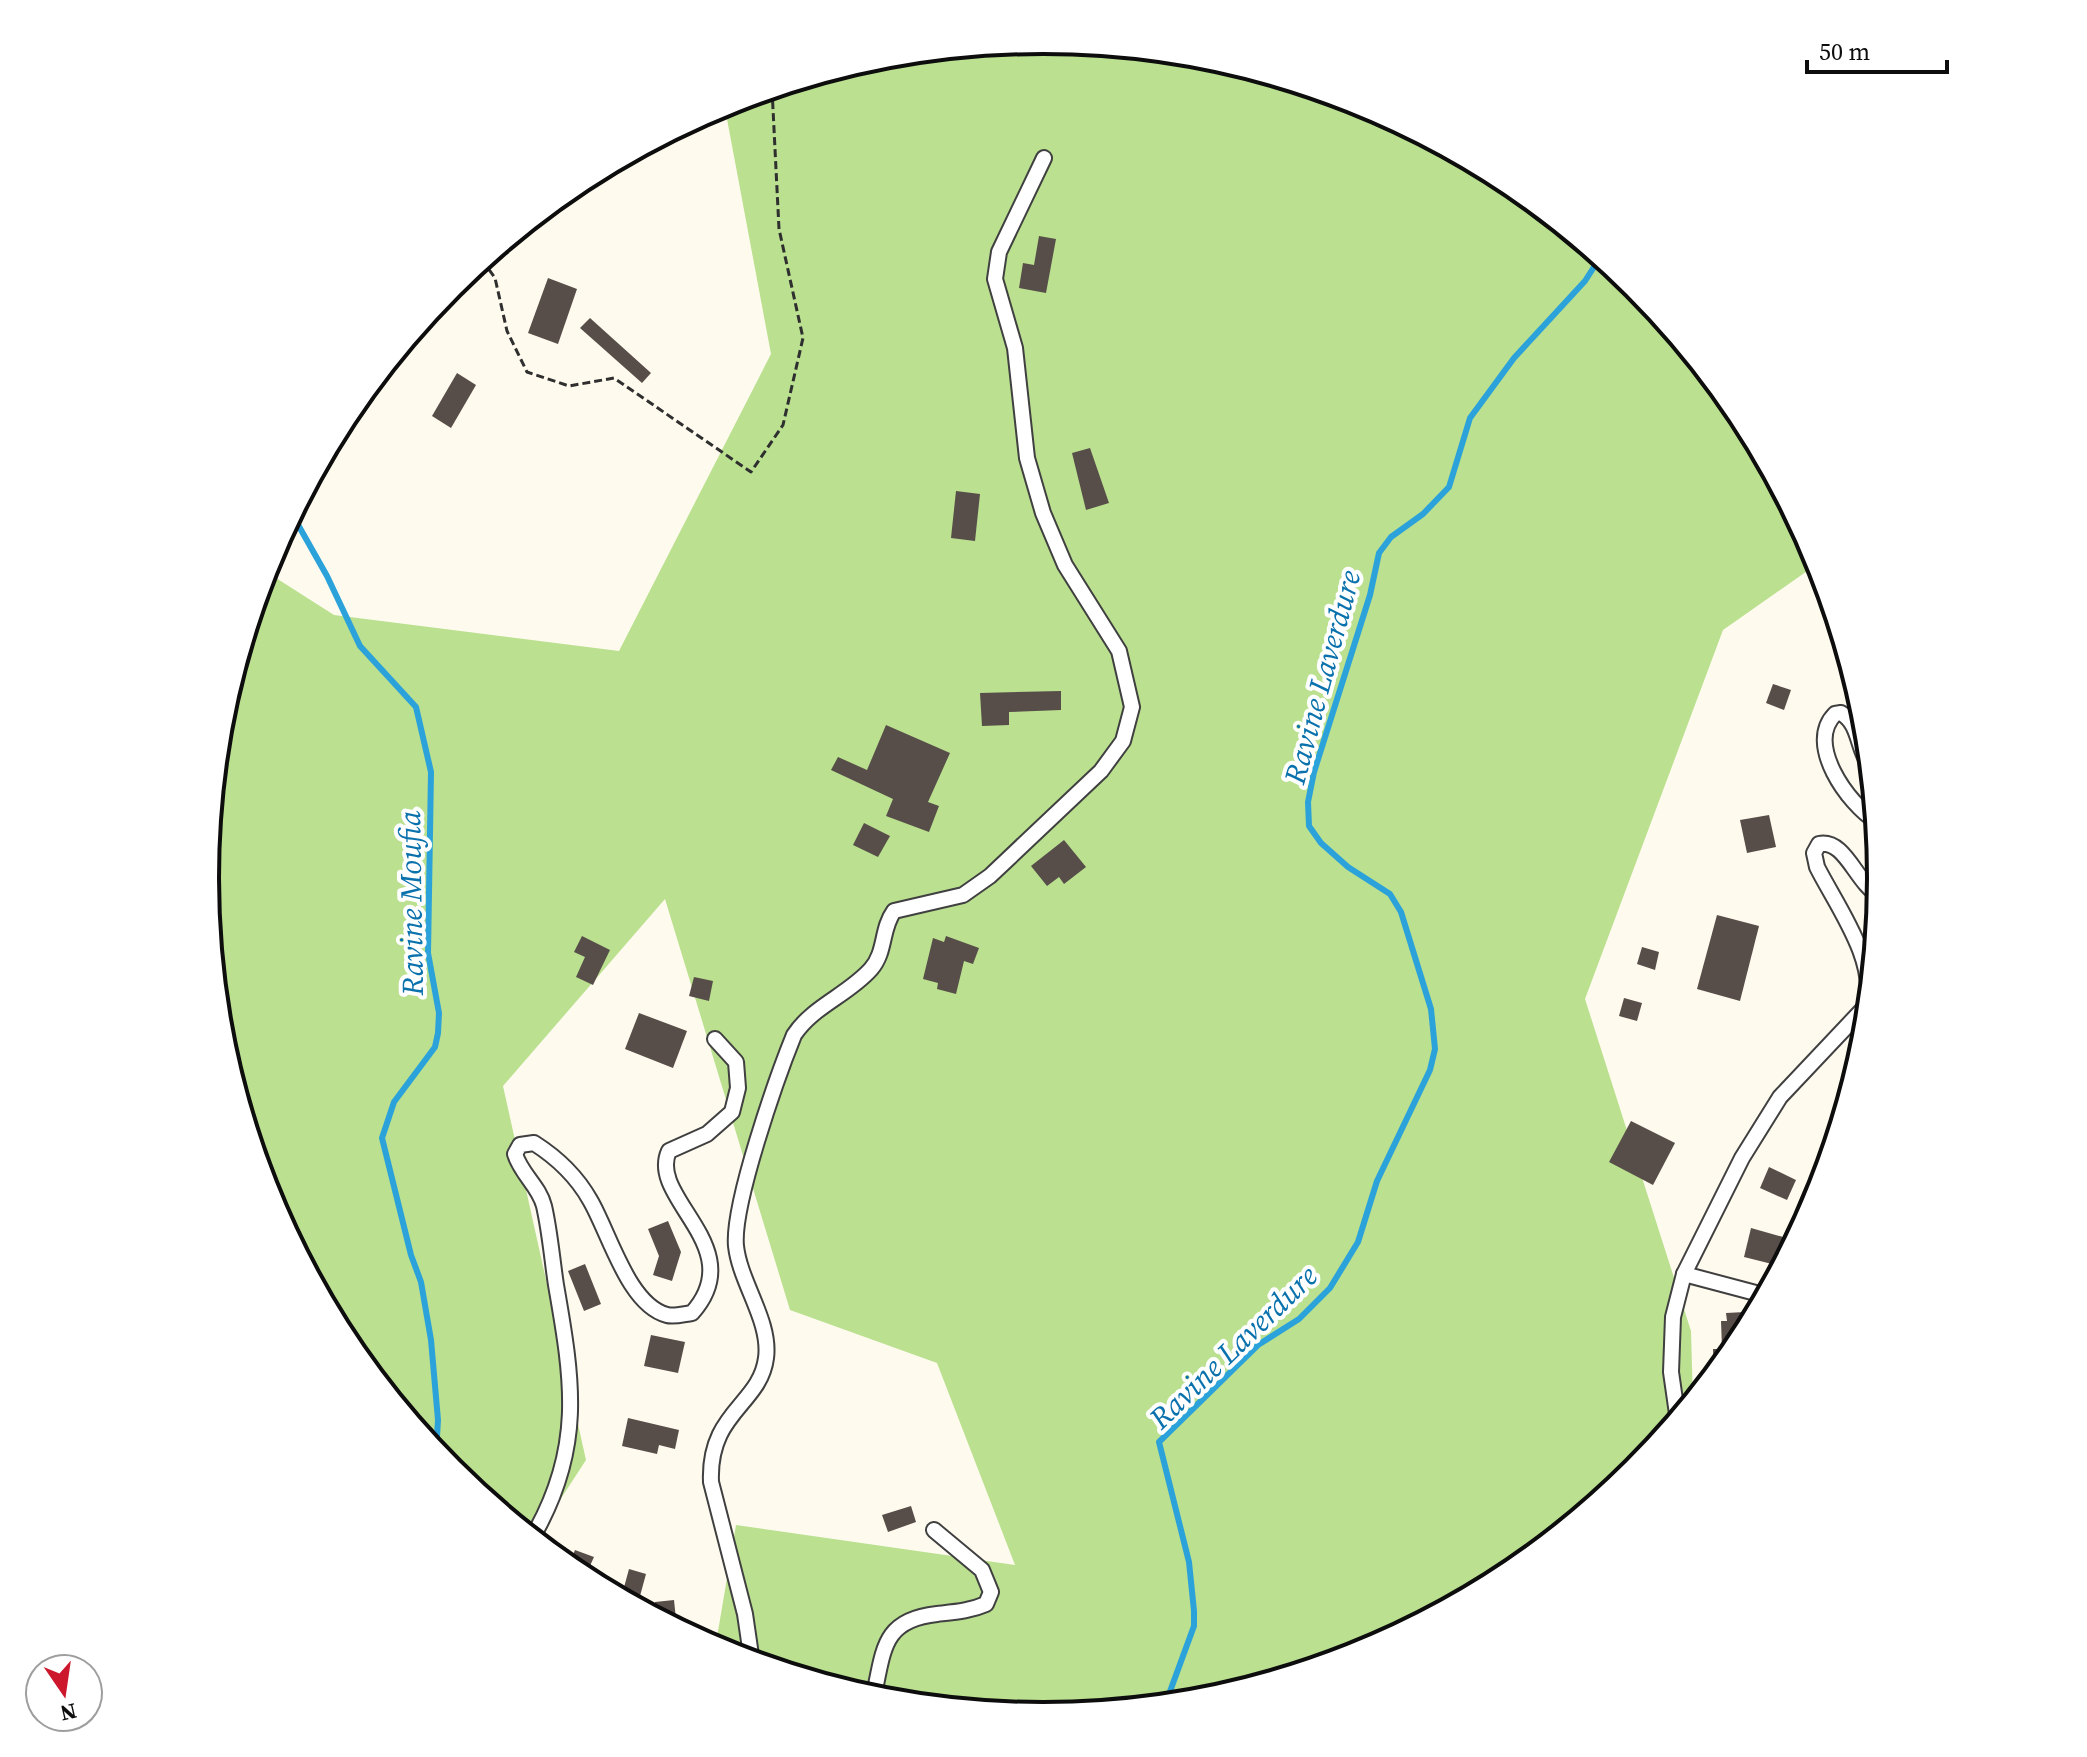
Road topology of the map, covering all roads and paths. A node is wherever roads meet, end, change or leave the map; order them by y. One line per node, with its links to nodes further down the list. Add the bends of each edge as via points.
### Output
1 (773, 100): 3 (path, via 779,229 803,338 783,425 751,472 614,378 569,386 527,372 507,331)
2 (1044, 158): 16 (street, via 999,252 995,279 1015,348 1027,458 1043,513 1065,565 1119,651 1132,707 1123,741 1101,771 990,876 963,895 894,911 874,965 811,1015 787,1051 736,1223 738,1258 763,1331 766,1359 761,1375 717,1436 710,1466)
3 (489, 269)
4 (1851, 720): 5 (street); 6 (street, via 1838,712 1827,723 1831,766 1846,795)
5 (1854, 730)
6 (1865, 811)
7 (1868, 886): 8 (street, via 1840,849 1819,844 1814,853 1817,867)
8 (1863, 959)
9 (1855, 1020): 11 (street, via 1780,1097 1760,1126)
10 (715, 1039): 14 (street, via 736,1062 738,1088 732,1112 707,1134 669,1151 665,1160 676,1195 695,1220 711,1280 706,1297 692,1313 669,1316 651,1308 633,1288 589,1197 555,1157 534,1143 520,1145 515,1154 544,1204 571,1362 564,1461 552,1503)
11 (1684, 1274): 12 (street); 13 (street, via 1673,1317)
12 (1757, 1293)
13 (1676, 1406)
14 (537, 1529)
15 (934, 1530): 17 (street, via 982,1570 991,1592 986,1604 973,1610 899,1624 885,1648)
16 (750, 1648)
17 (876, 1685)

